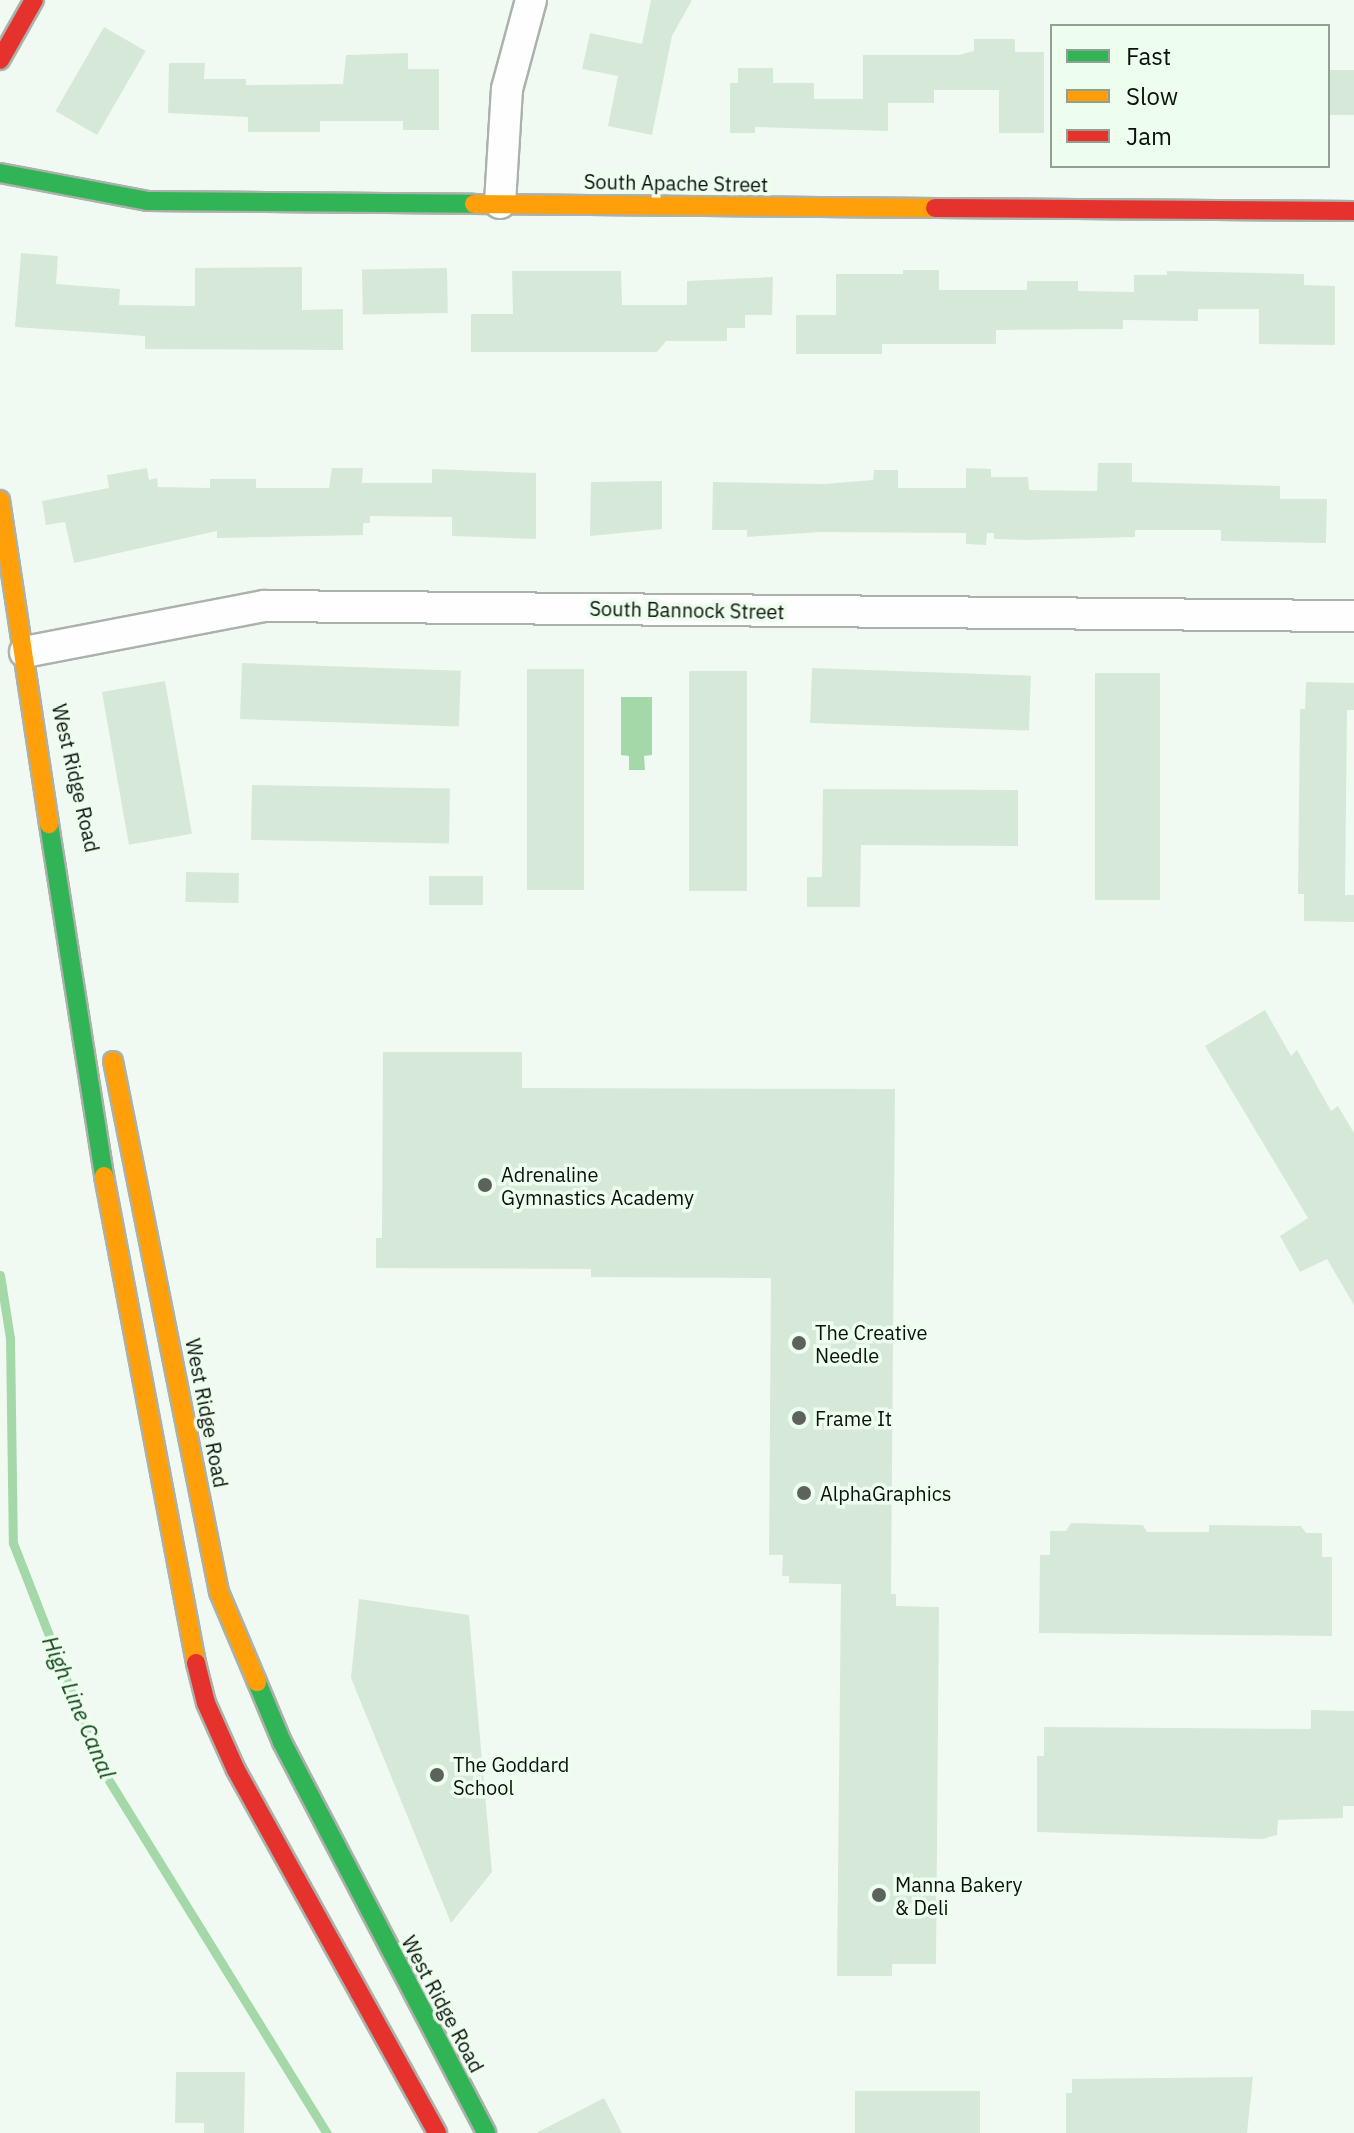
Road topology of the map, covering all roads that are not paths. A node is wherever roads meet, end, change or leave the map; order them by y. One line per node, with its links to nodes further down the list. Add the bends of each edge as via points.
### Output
1 (34, 0): 3 (street)
2 (531, 0): 5 (street, via 507,89)
3 (0, 60)
4 (0, 173): 5 (street, South Apache Street, via 148,201)
5 (500, 203): 6 (street, South Apache Street)
6 (1354, 211)
7 (0, 500): 9 (street, West Ridge Road)
8 (1354, 616): 9 (street, South Bannock Street, via 264,606)
9 (25, 652): 10 (street, West Ridge Road); 12 (street, West Ridge Road, via 94,1121 181,1607 206,1703 242,1782)
10 (82, 908)
11 (109, 1042): 13 (street, West Ridge Road, via 219,1592 282,1742)
12 (437, 2133)
13 (486, 2133)

